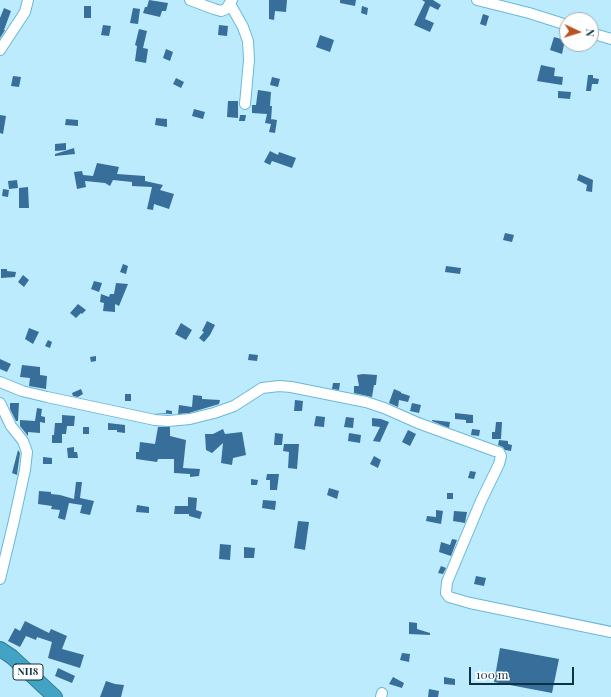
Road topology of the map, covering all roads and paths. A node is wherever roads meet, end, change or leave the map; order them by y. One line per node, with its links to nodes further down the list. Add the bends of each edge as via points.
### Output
1 (28, 0): 8 (street, via 25,12)
2 (190, 0): 4 (street, via 221,11)
3 (477, 0): 5 (street)
4 (231, 2): 9 (street, via 248,41)
5 (559, 22)
6 (599, 35): 7 (street)
7 (611, 39)
8 (0, 50)
9 (245, 104)
10 (0, 382): 13 (street, via 47,397 168,421 214,413 234,406 262,388 291,387 378,406 495,450 501,456 499,464 447,582 446,593 449,597 470,603)
11 (0, 403): 12 (street, via 27,452)
12 (0, 579)
13 (611, 632)
14 (0, 649): 17 (highway, NH8)
15 (0, 659): 16 (highway, NH8)
16 (45, 697)
17 (55, 697)

